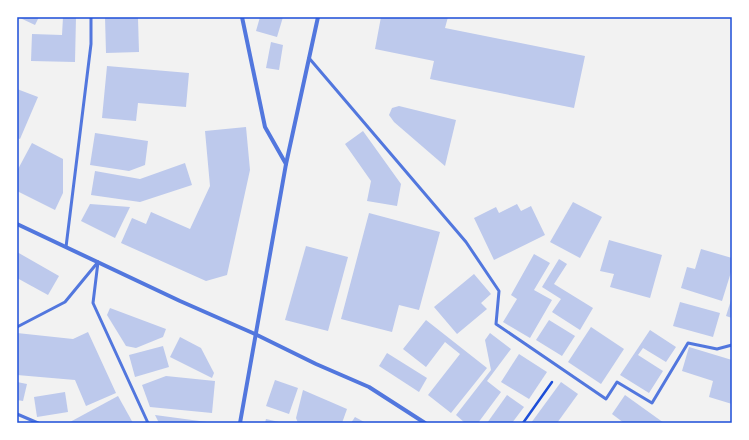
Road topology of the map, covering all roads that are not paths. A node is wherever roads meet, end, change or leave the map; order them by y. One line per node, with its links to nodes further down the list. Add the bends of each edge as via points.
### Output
1 (91, 17): 7 (lane, via 92,44)
2 (242, 17): 5 (street, via 265,127)
3 (318, 17): 4 (street)
4 (309, 58): 5 (street); 11 (lane, via 466,242 499,291 496,324 561,369 606,399 617,382 652,403 688,343 717,349)
5 (286, 164): 10 (street)
6 (17, 224): 7 (street)
7 (66, 247): 8 (street)
8 (98, 262): 9 (lane, via 65,302); 10 (street); 14 (lane, via 93,303)
9 (17, 327)
10 (255, 334): 15 (street); 16 (street, via 369,387)
11 (732, 345)
12 (17, 414): 13 (lane)
13 (38, 423)
14 (148, 423)
15 (240, 423)
16 (426, 423)

